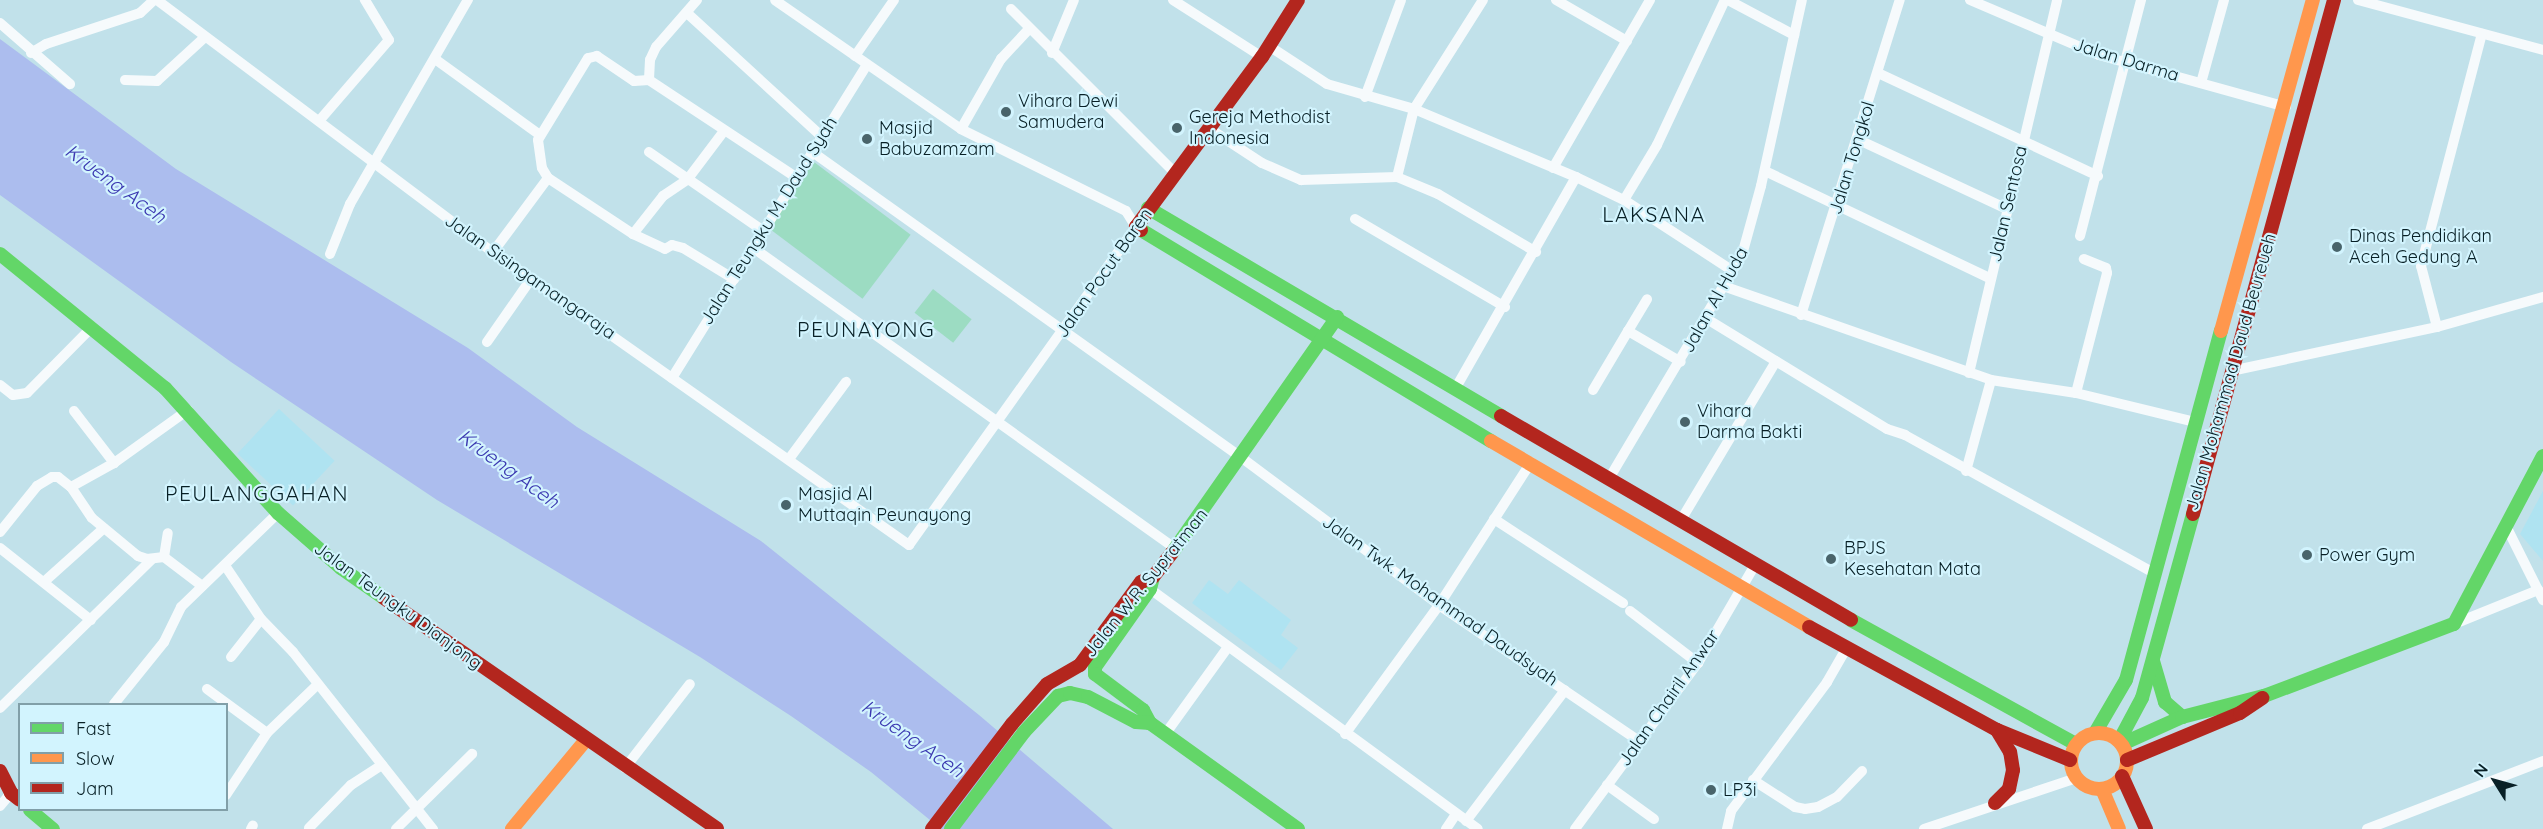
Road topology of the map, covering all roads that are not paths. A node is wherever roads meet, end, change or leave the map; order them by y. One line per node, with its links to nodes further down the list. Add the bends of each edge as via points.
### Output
1 (156, 0): 31 (street, Jalan Sisingamangaraja); 35 (street, via 140,13 46,44)
2 (365, 0): 49 (street, via 389,40)
3 (468, 0): 38 (street)
4 (697, 0): 25 (street)
5 (894, 0): 37 (street)
6 (1074, 0): 36 (street)
7 (1173, 0): 33 (street)
8 (1298, 0): 33 (main road, Jalan Pocut Baren)
9 (1401, 0): 46 (street)
10 (1484, 0): 48 (street)
11 (1556, 0): 32 (street)
12 (1650, 0): 32 (street)
13 (1726, 0): 29 (street); 69 (street, via 1657,145)
14 (1802, 0): 29 (street, Jalan Al Huda)
15 (1900, 0): 41 (street, Jalan Tongkol)
16 (1970, 0): 30 (street, Jalan Darma)
17 (2057, 0): 30 (street, Jalan Sentosa)
18 (2141, 0): 39 (street)
19 (2224, 0): 44 (street)
20 (2313, 0): 47 (main road, Jalan Mohammad Daud Beureueh)
21 (2334, 0): 106 (main road, Jalan Mohammad Daud Beureueh)
22 (2358, 0): 28 (street)
23 (781, 1): 37 (street)
24 (1011, 9): 27 (street)
25 (687, 13): 43 (street, via 656,47 650,60); 54 (street)
26 (0, 23): 35 (street)
27 (1029, 29): 36 (street); 50 (street, via 1002,59)
28 (2482, 34): 34 (street); 99 (street, via 2421,266)
29 (1794, 35): 61 (street, Jalan Al Huda)
30 (2048, 35): 39 (street, Jalan Darma); 55 (street, Jalan Sentosa)
31 (204, 38): 42 (street, via 157,81); 49 (street, Jalan Sisingamangaraja)
32 (1627, 41): 60 (street)
33 (1266, 51): 46 (street, via 1327,84); 51 (main road, Jalan Pocut Baren)
34 (2543, 51)
35 (31, 53): 45 (street)
36 (1052, 53): 62 (street)
37 (855, 56): 40 (street)
38 (435, 59): 53 (street); 59 (street)
39 (2125, 63): 44 (street, Jalan Darma); 64 (street)
40 (867, 65): 50 (street); 54 (street, Jalan Teungku M. Daud Syah)
41 (1878, 73): 55 (street); 56 (street, Jalan Tongkol)
42 (125, 80)
43 (649, 80): 52 (street); 53 (street, via 633,81 597,56 590,56)
44 (2201, 83): 47 (street, Jalan Darma)
45 (70, 84)
46 (1365, 97): 48 (street)
47 (2286, 107): 118 (main road, Jalan Mohammad Daud Beureueh)
48 (1414, 109): 60 (street); 65 (street)
49 (319, 121): 59 (street, Jalan Sisingamangaraja)
50 (961, 129): 73 (street)
51 (1209, 129): 62 (main road, Jalan Pocut Baren); 65 (street, via 1262,163 1301,180)
52 (724, 131): 63 (street); 68 (street)
53 (540, 135): 67 (street, via 538,150)
54 (821, 136): 57 (street, Jalan Teungku M. Daud Syah)
55 (2023, 139): 64 (street); 72 (street, Jalan Sentosa)
56 (1859, 140): 70 (street, Jalan Tongkol); 72 (street)
57 (811, 151): 63 (street, Jalan Teungku M. Daud Syah); 101 (street, Jalan Twk. Mohammad Daudsyah)
58 (649, 152): 68 (street)
59 (374, 163): 80 (street, Jalan Sisingamangaraja); 83 (street, via 350,204)
60 (1553, 168): 66 (street)
61 (1765, 171): 70 (street); 86 (street, Jalan Al Huda, via 1750,234)
62 (1175, 173): 71 (main road, Jalan Pocut Baren)
63 (794, 176): 76 (street, Jalan Teungku M. Daud Syah)
64 (2098, 176): 78 (street)
65 (1397, 177): 81 (street, via 1438,194)
66 (1576, 177): 69 (street); 81 (street)
67 (548, 178): 77 (street); 80 (street)
68 (687, 180): 76 (street); 77 (street, via 663,196)
69 (1624, 200): 86 (street)
70 (1838, 203): 90 (street); 95 (street, Jalan Tongkol)
71 (1148, 208): 73 (street); 75 (main road, Jalan Pocut Baren); 96 (main road)
72 (2007, 209): 90 (street, Jalan Sentosa)
73 (1126, 211): 75 (street)
74 (1355, 219): 94 (street)
75 (1136, 227): 101 (street, Jalan Pocut Baren); 102 (main road)
76 (762, 230): 79 (street, Jalan Teungku M. Daud Syah)
77 (633, 234): 89 (street, via 665,249 672,245 683,248)
78 (2080, 236)
79 (752, 248): 89 (street, Jalan Teungku M. Daud Syah); 117 (street)
80 (493, 252): 88 (street, Jalan Sisingamangaraja)
81 (1536, 252): 94 (street)
82 (0, 254): 87 (main road, Jalan Teungku Dianjong)
83 (330, 254)
84 (2084, 259): 114 (street, via 2106,268 2107,273)
85 (0, 266): 87 (street)
86 (1733, 271): 91 (street, Jalan Al Huda)
87 (27, 273): 98 (main road, Jalan Teungku Dianjong)
88 (531, 279): 103 (street); 108 (street, Jalan Sisingamangaraja)
89 (734, 279): 108 (street, Jalan Teungku M. Daud Syah)
90 (1991, 279): 107 (street, Jalan Sentosa)
91 (1726, 287): 95 (street); 97 (street, Jalan Al Huda)
92 (2543, 297): 99 (street)
93 (1647, 299): 100 (street)
94 (1504, 308): 112 (street)
95 (1801, 315): 107 (street)
96 (1337, 316): 102 (main road, Jalan W.R. Supratman); 112 (main road)
97 (1707, 320): 104 (street, Jalan Al Huda); 105 (street)
98 (92, 327): 111 (street, via 27,393 13,394); 115 (main road, Jalan Teungku Dianjong)
99 (2438, 327): 106 (street)
100 (1629, 331): 104 (street); 113 (street)
101 (1062, 333): 117 (street, Jalan Pocut Baren); 120 (street, Jalan Twk. Mohammad Daudsyah)
102 (1321, 341): 120 (main road, Jalan W.R. Supratman); 122 (main road)
103 (487, 342)
104 (1681, 362): 125 (street, Jalan Al Huda)
105 (1776, 362): 124 (street); 129 (street)
106 (2231, 371): 153 (main road, Jalan Mohammad Daud Beureueh)
107 (1969, 373): 109 (street)
108 (672, 378): 121 (street, Jalan Sisingamangaraja)
109 (1991, 380): 114 (street); 124 (street)
110 (846, 382): 121 (street)
111 (0, 385)
112 (1456, 387): 125 (main road)
113 (1593, 390)
114 (2076, 393): 118 (street)
115 (188, 410): 123 (street); 127 (main road, Jalan Teungku Dianjong)
116 (74, 411): 123 (street)
117 (1001, 422): 134 (street, Jalan Pocut Baren); 136 (street)
118 (2195, 422): 140 (main road, Jalan Mohammad Daud Beureueh)
119 (2543, 456): 130 (main road)
120 (1242, 458): 136 (main road, Jalan W.R. Supratman); 146 (street, Jalan Twk. Mohammad Daudsyah)
121 (789, 459): 134 (street, Jalan Sisingamangaraja)
122 (1531, 462): 128 (street); 144 (main road)
123 (114, 463): 126 (street)
124 (1966, 471): 140 (street)
125 (1610, 477): 129 (main road)
126 (70, 487): 131 (street, via 84,509); 132 (street, via 58,477 46,479)
127 (278, 513): 139 (street); 171 (main road, Jalan Teungku Dianjong, via 377,596)
128 (1494, 519): 146 (street); 154 (street, via 1626,607)
129 (1681, 520): 138 (main road)
130 (2506, 526): 145 (street); 149 (main road)
131 (104, 528): 137 (street, via 138,556); 141 (street)
132 (1, 529)
133 (168, 532): 137 (street)
134 (909, 545)
135 (0, 548): 141 (street)
136 (1176, 549): 142 (main road, Jalan W.R. Supratman)
137 (158, 558): 143 (street); 148 (street)
138 (1756, 562): 144 (street, Jalan Chairil Anwar); 174 (main road, via 1850,620)
139 (226, 567): 143 (street); 147 (street)
140 (2156, 574): 169 (main road, Jalan Mohammad Daud Beureueh, via 2126,680)
141 (45, 581): 148 (street)
142 (1148, 583): 150 (street); 165 (main road, via 1094,672 1143,710); 203 (main road, Jalan W.R. Supratman, via 1080,664 1047,684)
143 (202, 586): 160 (street, via 181,607 164,642)
144 (1744, 589): 151 (main road); 154 (street, Jalan Chairil Anwar)
145 (2540, 595): 149 (street)
146 (1439, 605): 158 (street, Jalan Twk. Mohammad Daudsyah); 170 (street)
147 (261, 619): 152 (street); 156 (street)
148 (92, 620): 163 (street)
149 (2454, 624): 159 (main road)
150 (1228, 647): 168 (street); 170 (street)
151 (1846, 649): 166 (main road); 185 (street, via 1827,682)
152 (231, 657)
153 (2152, 658): 164 (main road, via 2165,702); 173 (main road, Jalan Mohammad Daud Beureueh, via 2135,717)
154 (1698, 663): 172 (street, Jalan Chairil Anwar)
155 (690, 684): 180 (street)
156 (317, 685): 167 (street); 179 (street)
157 (207, 689): 161 (street)
158 (1565, 690): 172 (street, Jalan Twk. Mohammad Daudsyah); 196 (street)
159 (2264, 696): 164 (main road); 177 (main road, via 2240,713)
160 (116, 703)
161 (226, 703)
162 (228, 704): 167 (street)
163 (0, 708)
164 (2182, 717): 173 (main road)
165 (1150, 723): 168 (main road); 204 (main road, via 1136,722 1099,701 1070,693 1052,699)
166 (1997, 730): 176 (main road); 190 (main road, via 2010,752 2013,770 2009,789)
167 (267, 733): 188 (street)
168 (1166, 733): 205 (main road)
169 (2095, 733): 173 (main road); 174 (main road)
170 (1346, 734): 194 (street)
171 (585, 741): 180 (main road, Jalan Teungku Dianjong); 197 (main road)
172 (1639, 741): 186 (street, Jalan Chairil Anwar)
173 (2120, 742): 177 (main road)
174 (2076, 744): 176 (main road)
175 (472, 754): 192 (street)
176 (2070, 760): 184 (main road)
177 (2127, 760): 183 (main road)
178 (2543, 761): 213 (street)
179 (382, 765): 192 (street); 199 (street, via 351,785)
180 (625, 768): 202 (main road, Jalan Teungku Dianjong)
181 (0, 771): 189 (main road)
182 (1862, 771): 185 (street, via 1837,797 1805,809 1795,807)
183 (2122, 776): 187 (main road); 212 (main road)
184 (2076, 778): 187 (main road, via 2088,787); 190 (street)
185 (1753, 780): 209 (street, via 1731,811)
186 (1607, 785): 195 (street); 208 (street, Jalan Chairil Anwar)
187 (2102, 789): 211 (main road)
188 (228, 792)
189 (15, 796): 191 (street)
190 (1995, 803): 210 (street)
191 (0, 806)
192 (415, 810): 200 (street); 201 (street)
193 (31, 811): 198 (main road)
194 (1456, 814): 196 (street); 206 (street)
195 (1654, 819)
196 (1466, 821): 207 (street)
197 (519, 826)
198 (50, 828)
199 (309, 828)
200 (396, 829)
201 (433, 829)
202 (717, 829)
203 (932, 829)
204 (951, 829)
205 (1298, 829)
206 (1446, 829)
207 (1478, 829)
208 (1575, 829)
209 (1727, 829)
210 (1924, 829)
211 (2119, 829)
212 (2146, 829)
213 (2367, 829)

